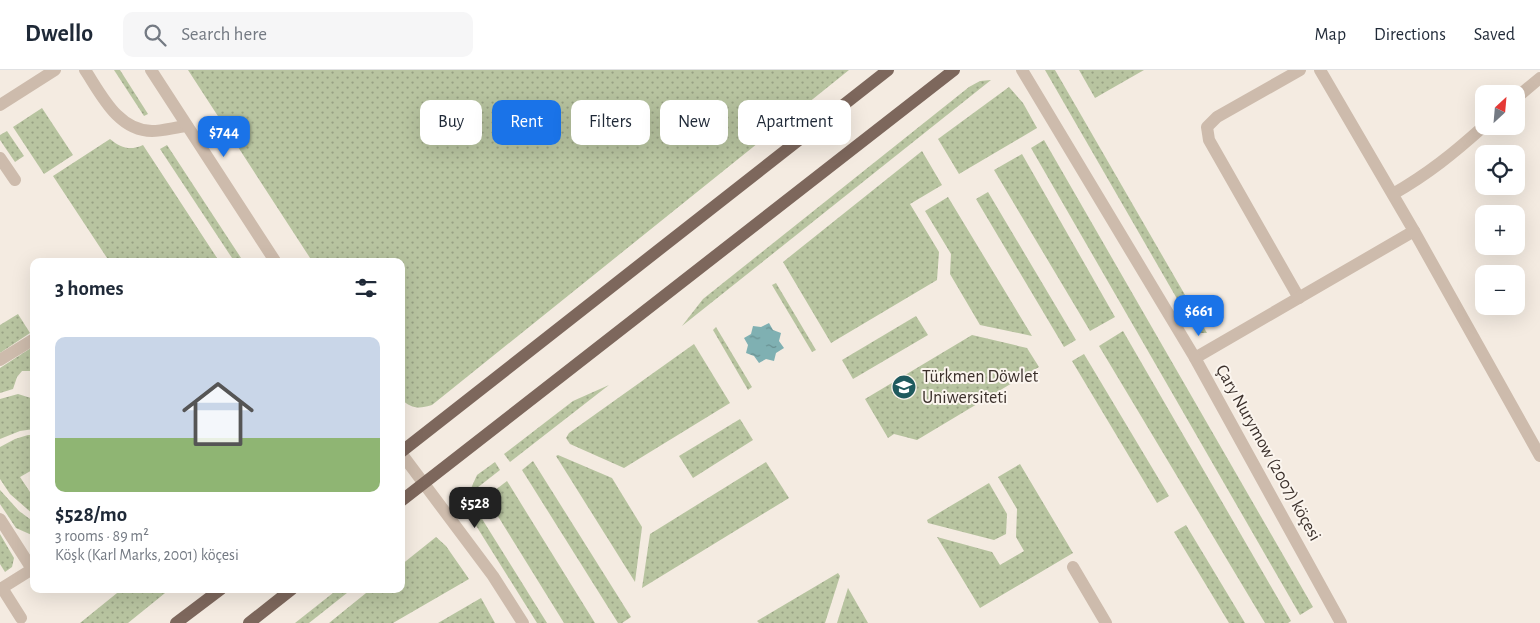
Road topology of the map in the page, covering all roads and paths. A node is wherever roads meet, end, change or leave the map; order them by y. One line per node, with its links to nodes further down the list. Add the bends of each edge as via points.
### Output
1 (55, 70): 12 (street)
2 (85, 70): 13 (street, via 115,115 132,126 150,131)
3 (151, 70): 13 (street)
4 (888, 70): 24 (main road)
5 (954, 70): 27 (main road)
6 (1022, 70): 22 (street, Çary Nurymow (2007) köçesi)
7 (1300, 70): 20 (street, via 1217,117 1207,127 1209,140)
8 (1320, 70): 17 (street)
9 (1536, 70): 10 (street)
10 (1540, 78): 11 (street)
11 (1525, 90)
12 (0, 105)
13 (187, 126): 19 (street)
14 (1475, 134): 17 (street, via 1421,178)
15 (0, 158): 16 (street)
16 (15, 180)
17 (1392, 194): 18 (street)
18 (1414, 231): 20 (street); 25 (street)
19 (273, 258)
20 (1299, 298): 22 (street)
21 (30, 341): 23 (street)
22 (1195, 358): 41 (street, Çary Nurymow (2007) köçesi)
23 (0, 360)
24 (405, 449)
25 (1540, 455)
26 (405, 458): 27 (street)
27 (423, 484): 28 (main road); 39 (street, via 493,576)
28 (405, 498)
29 (0, 519): 30 (street)
30 (30, 564)
31 (1073, 567): 40 (street)
32 (30, 570): 33 (street)
33 (1, 588): 36 (street)
34 (216, 593): 37 (main road)
35 (287, 593): 38 (main road)
36 (21, 618)
37 (176, 623)
38 (250, 623)
39 (523, 623)
40 (1106, 623)
41 (1342, 623)

